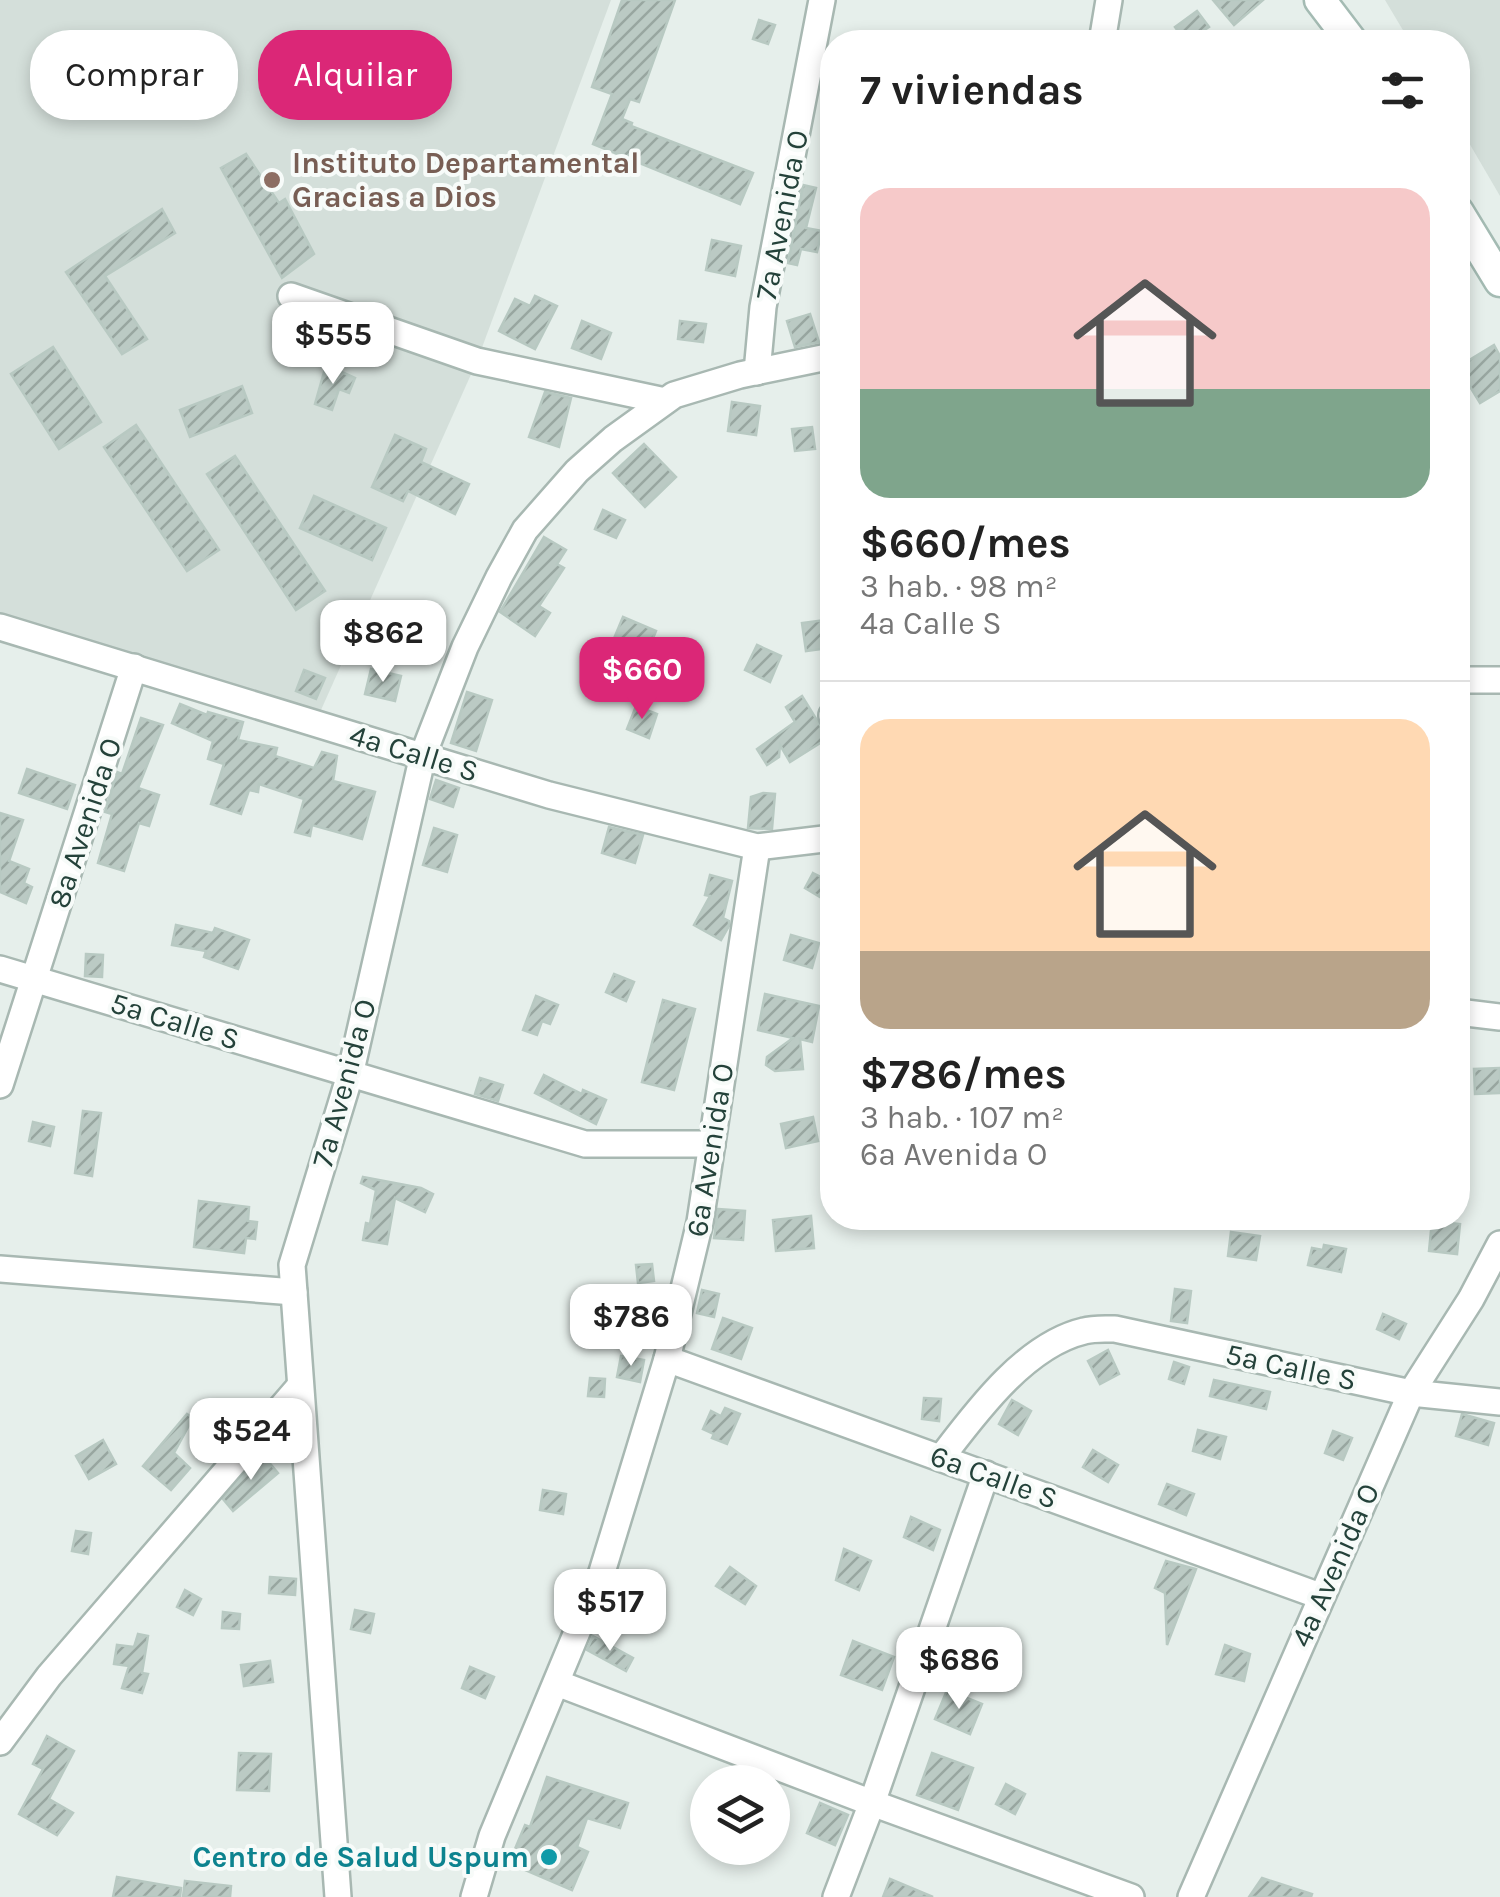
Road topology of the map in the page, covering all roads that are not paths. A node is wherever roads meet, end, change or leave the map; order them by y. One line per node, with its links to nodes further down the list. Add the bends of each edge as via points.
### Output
1 (822, 0): 10 (street, 7a Avenida O)
2 (1109, 0): 4 (street)
3 (1320, 0): 5 (street)
4 (1104, 30)
5 (1343, 30)
6 (1470, 235): 7 (street)
7 (1500, 281)
8 (290, 296): 11 (street, via 477,361)
9 (820, 359): 10 (street, 7a Avenida O)
10 (756, 372): 11 (street, 7a Avenida O)
11 (665, 402): 16 (street, 7a Avenida O, via 577,470 525,530 465,647)
12 (0, 627): 13 (street, 4a Calle S)
13 (134, 667): 16 (street, 4a Calle S); 20 (street, 8a Avenida O)
14 (1470, 680): 15 (street)
15 (1500, 680)
16 (423, 755): 18 (street, 4a Calle S); 23 (street, 7a Avenida O)
17 (820, 839): 18 (street, 4a Calle S)
18 (758, 847): 25 (street, 6a Avenida O)
19 (0, 969): 20 (street, 5a Calle S)
20 (36, 979): 23 (street, 5a Calle S); 24 (street, 8a Avenida O)
21 (1470, 1014): 22 (street)
22 (1500, 1018)
23 (350, 1075): 25 (street, 5a Calle S, via 584,1144); 28 (street, 7a Avenida O, via 292,1265)
24 (0, 1085)
25 (712, 1144): 29 (street, 6a Avenida O)
26 (1500, 1244): 31 (street, 4a Avenida O)
27 (0, 1269): 28 (street)
28 (294, 1292): 30 (street, 7a Avenida O)
29 (667, 1359): 33 (street, 6a Calle S); 36 (street, 6a Avenida O, via 602,1572)
30 (300, 1386): 37 (street, via 48,1676); 39 (street, 7a Avenida O)
31 (1412, 1392): 32 (street, 5a Calle S); 33 (street, 5a Calle S, via 1116,1329 1083,1331 1036,1354 1003,1381); 35 (street, 4a Avenida O)
32 (1500, 1402)
33 (941, 1458): 34 (street, 6a Calle S)
34 (986, 1474): 35 (street, 6a Calle S); 38 (street)
35 (1320, 1596): 43 (street, 4a Avenida O)
36 (557, 1683): 38 (street); 40 (street, 6a Avenida O, via 492,1836)
37 (0, 1742)
38 (872, 1804): 41 (street); 42 (street)
39 (338, 1897)
40 (474, 1897)
41 (836, 1897)
42 (1131, 1897)
43 (1191, 1897)

